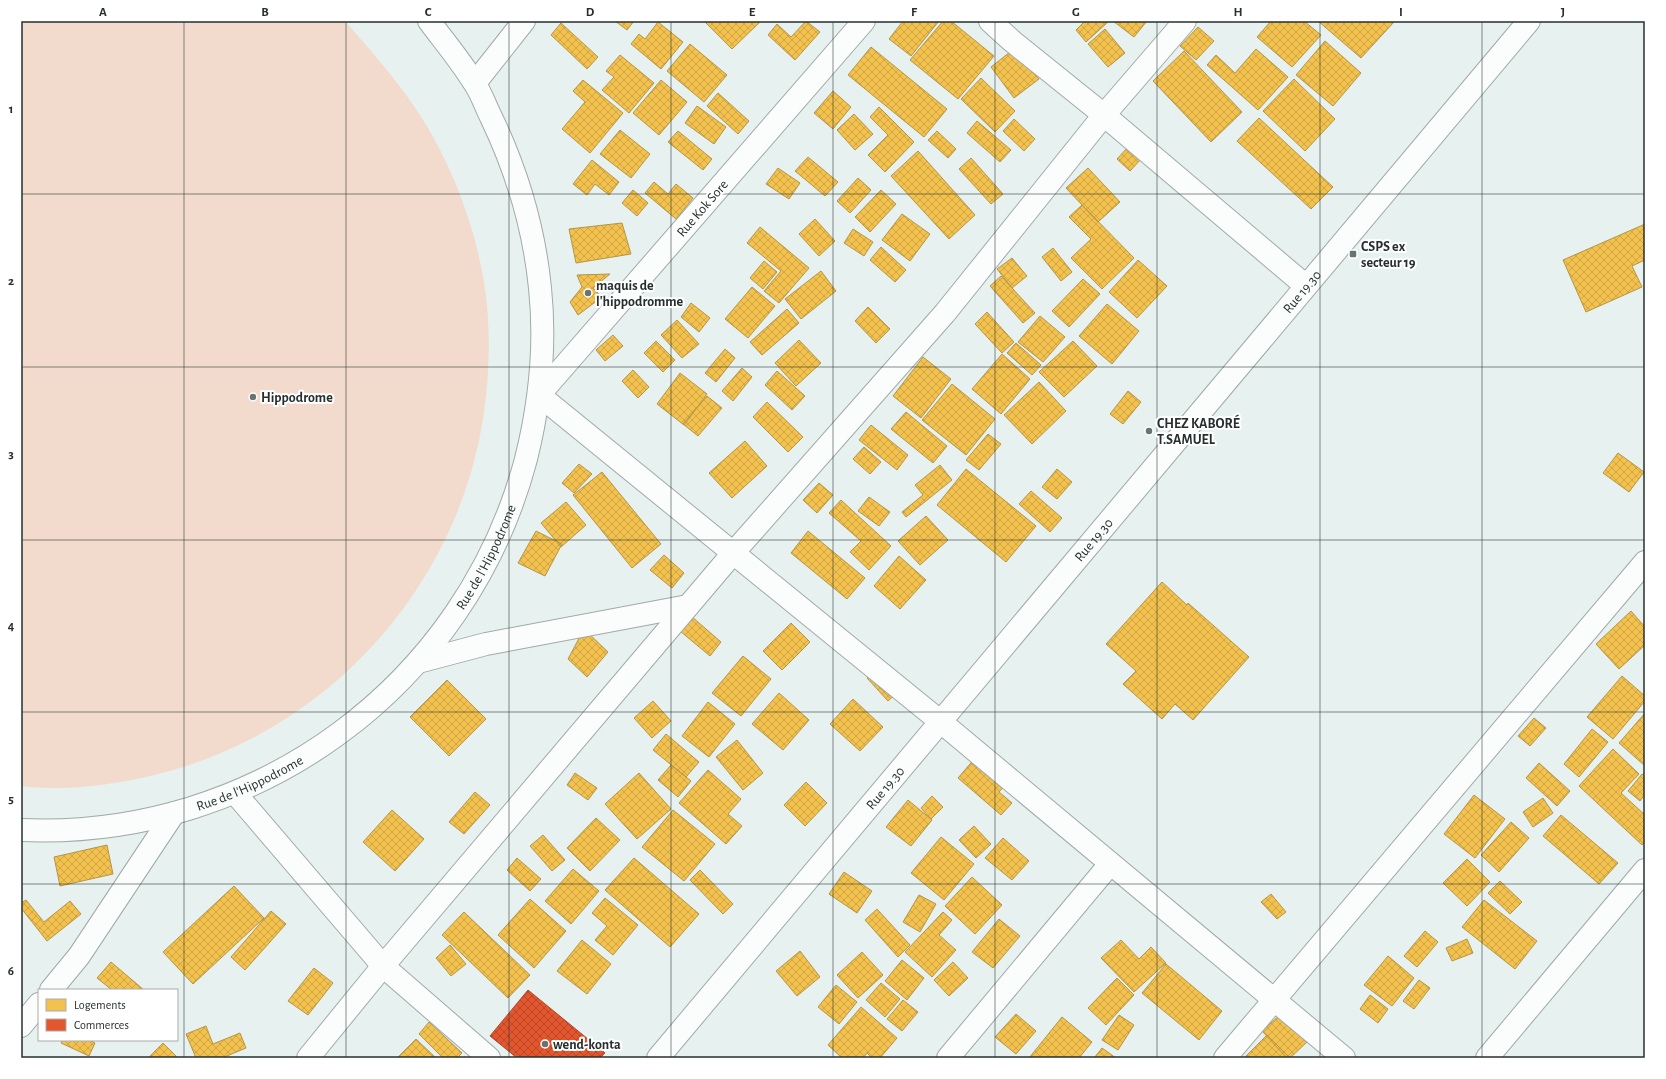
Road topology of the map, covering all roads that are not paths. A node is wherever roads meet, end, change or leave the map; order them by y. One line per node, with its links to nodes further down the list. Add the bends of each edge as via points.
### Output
1 (429, 21): 7 (street, Rue de l'Hippodrome)
2 (524, 21): 7 (street)
3 (864, 21): 10 (street, Rue Kok Sore)
4 (990, 21): 8 (street)
5 (1185, 21): 8 (street)
6 (1529, 21): 9 (street, Rue 19.30)
7 (474, 83): 10 (street, Rue de l'Hippodrome, via 506,148 522,194 533,241 540,289 542,337)
8 (1104, 115): 9 (street); 11 (street, via 945,313)
9 (1306, 286): 15 (street, Rue 19.30)
10 (539, 395): 11 (street); 14 (street, Rue de l'Hippodrome, via 533,433 504,526 483,570 458,611)
11 (734, 552): 13 (street); 15 (street)
12 (1645, 563): 23 (street)
13 (688, 606): 14 (street, via 486,644); 21 (street)
14 (418, 662): 16 (street, Rue de l'Hippodrome, via 360,718 321,747 279,772)
15 (941, 722): 19 (street); 28 (street, Rue 19.30)
16 (235, 793): 17 (street, Rue de l'Hippodrome); 21 (street)
17 (174, 813): 18 (street, Rue de l'Hippodrome, via 94,829); 22 (street, via 78,956)
18 (21, 830)
19 (1110, 864): 23 (street); 29 (street)
20 (1645, 870): 32 (street)
21 (383, 966): 26 (street); 27 (street)
22 (52, 989)
23 (1274, 1000): 30 (street); 31 (street)
24 (38, 1005): 25 (street)
25 (21, 1026)
26 (308, 1058)
27 (489, 1058)
28 (658, 1058)
29 (948, 1058)
30 (1225, 1058)
31 (1344, 1058)
32 (1487, 1058)

